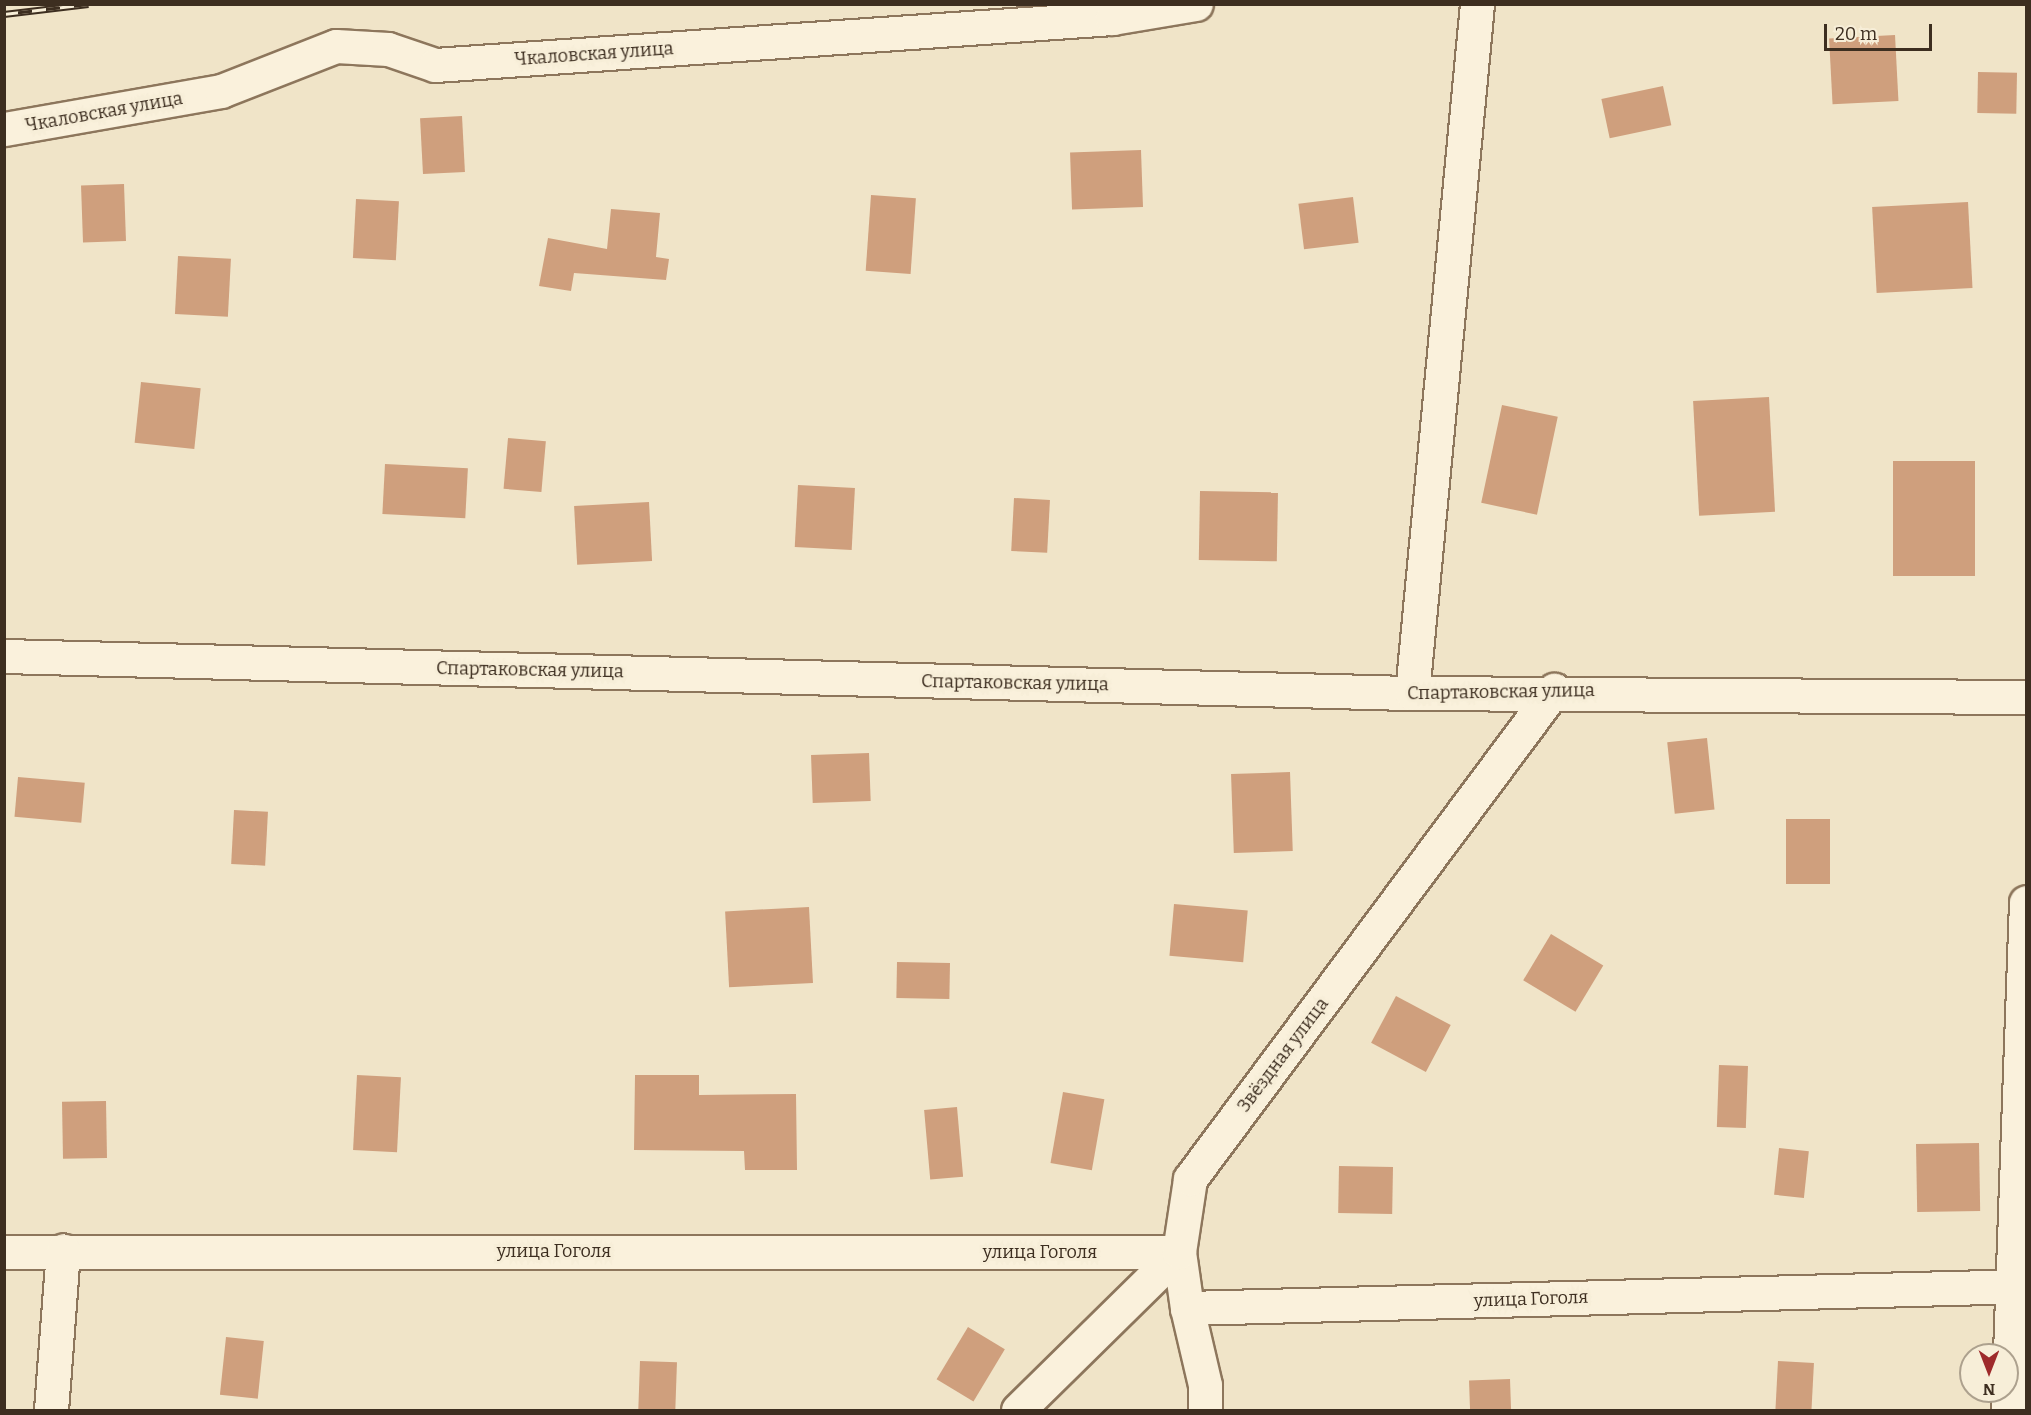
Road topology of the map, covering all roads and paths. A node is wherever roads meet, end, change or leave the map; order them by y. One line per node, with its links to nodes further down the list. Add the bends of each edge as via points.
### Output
1 (1197, 4): 3 (street, Чкаловская улица, via 1112,18 435,65 388,49 336,46 221,92)
2 (1477, 4): 6 (street)
3 (4, 129)
4 (4, 656): 6 (street, Спартаковская улица)
5 (1554, 690): 6 (street, Спартаковская улица); 7 (street, Спартаковская улица); 11 (street, Звёздная улица, via 1190,1179)
6 (1412, 693)
7 (2026, 697)
8 (2026, 902): 12 (street)
9 (63, 1250): 10 (street, улица Гоголя); 11 (street, улица Гоголя); 14 (street)
10 (4, 1252)
11 (1179, 1252): 13 (street); 15 (street)
12 (2021, 1286): 13 (street, улица Гоголя); 17 (street)
13 (1187, 1308): 16 (street, via 1205,1385)
14 (51, 1410)
15 (1018, 1410)
16 (1205, 1410)
17 (2008, 1410)

